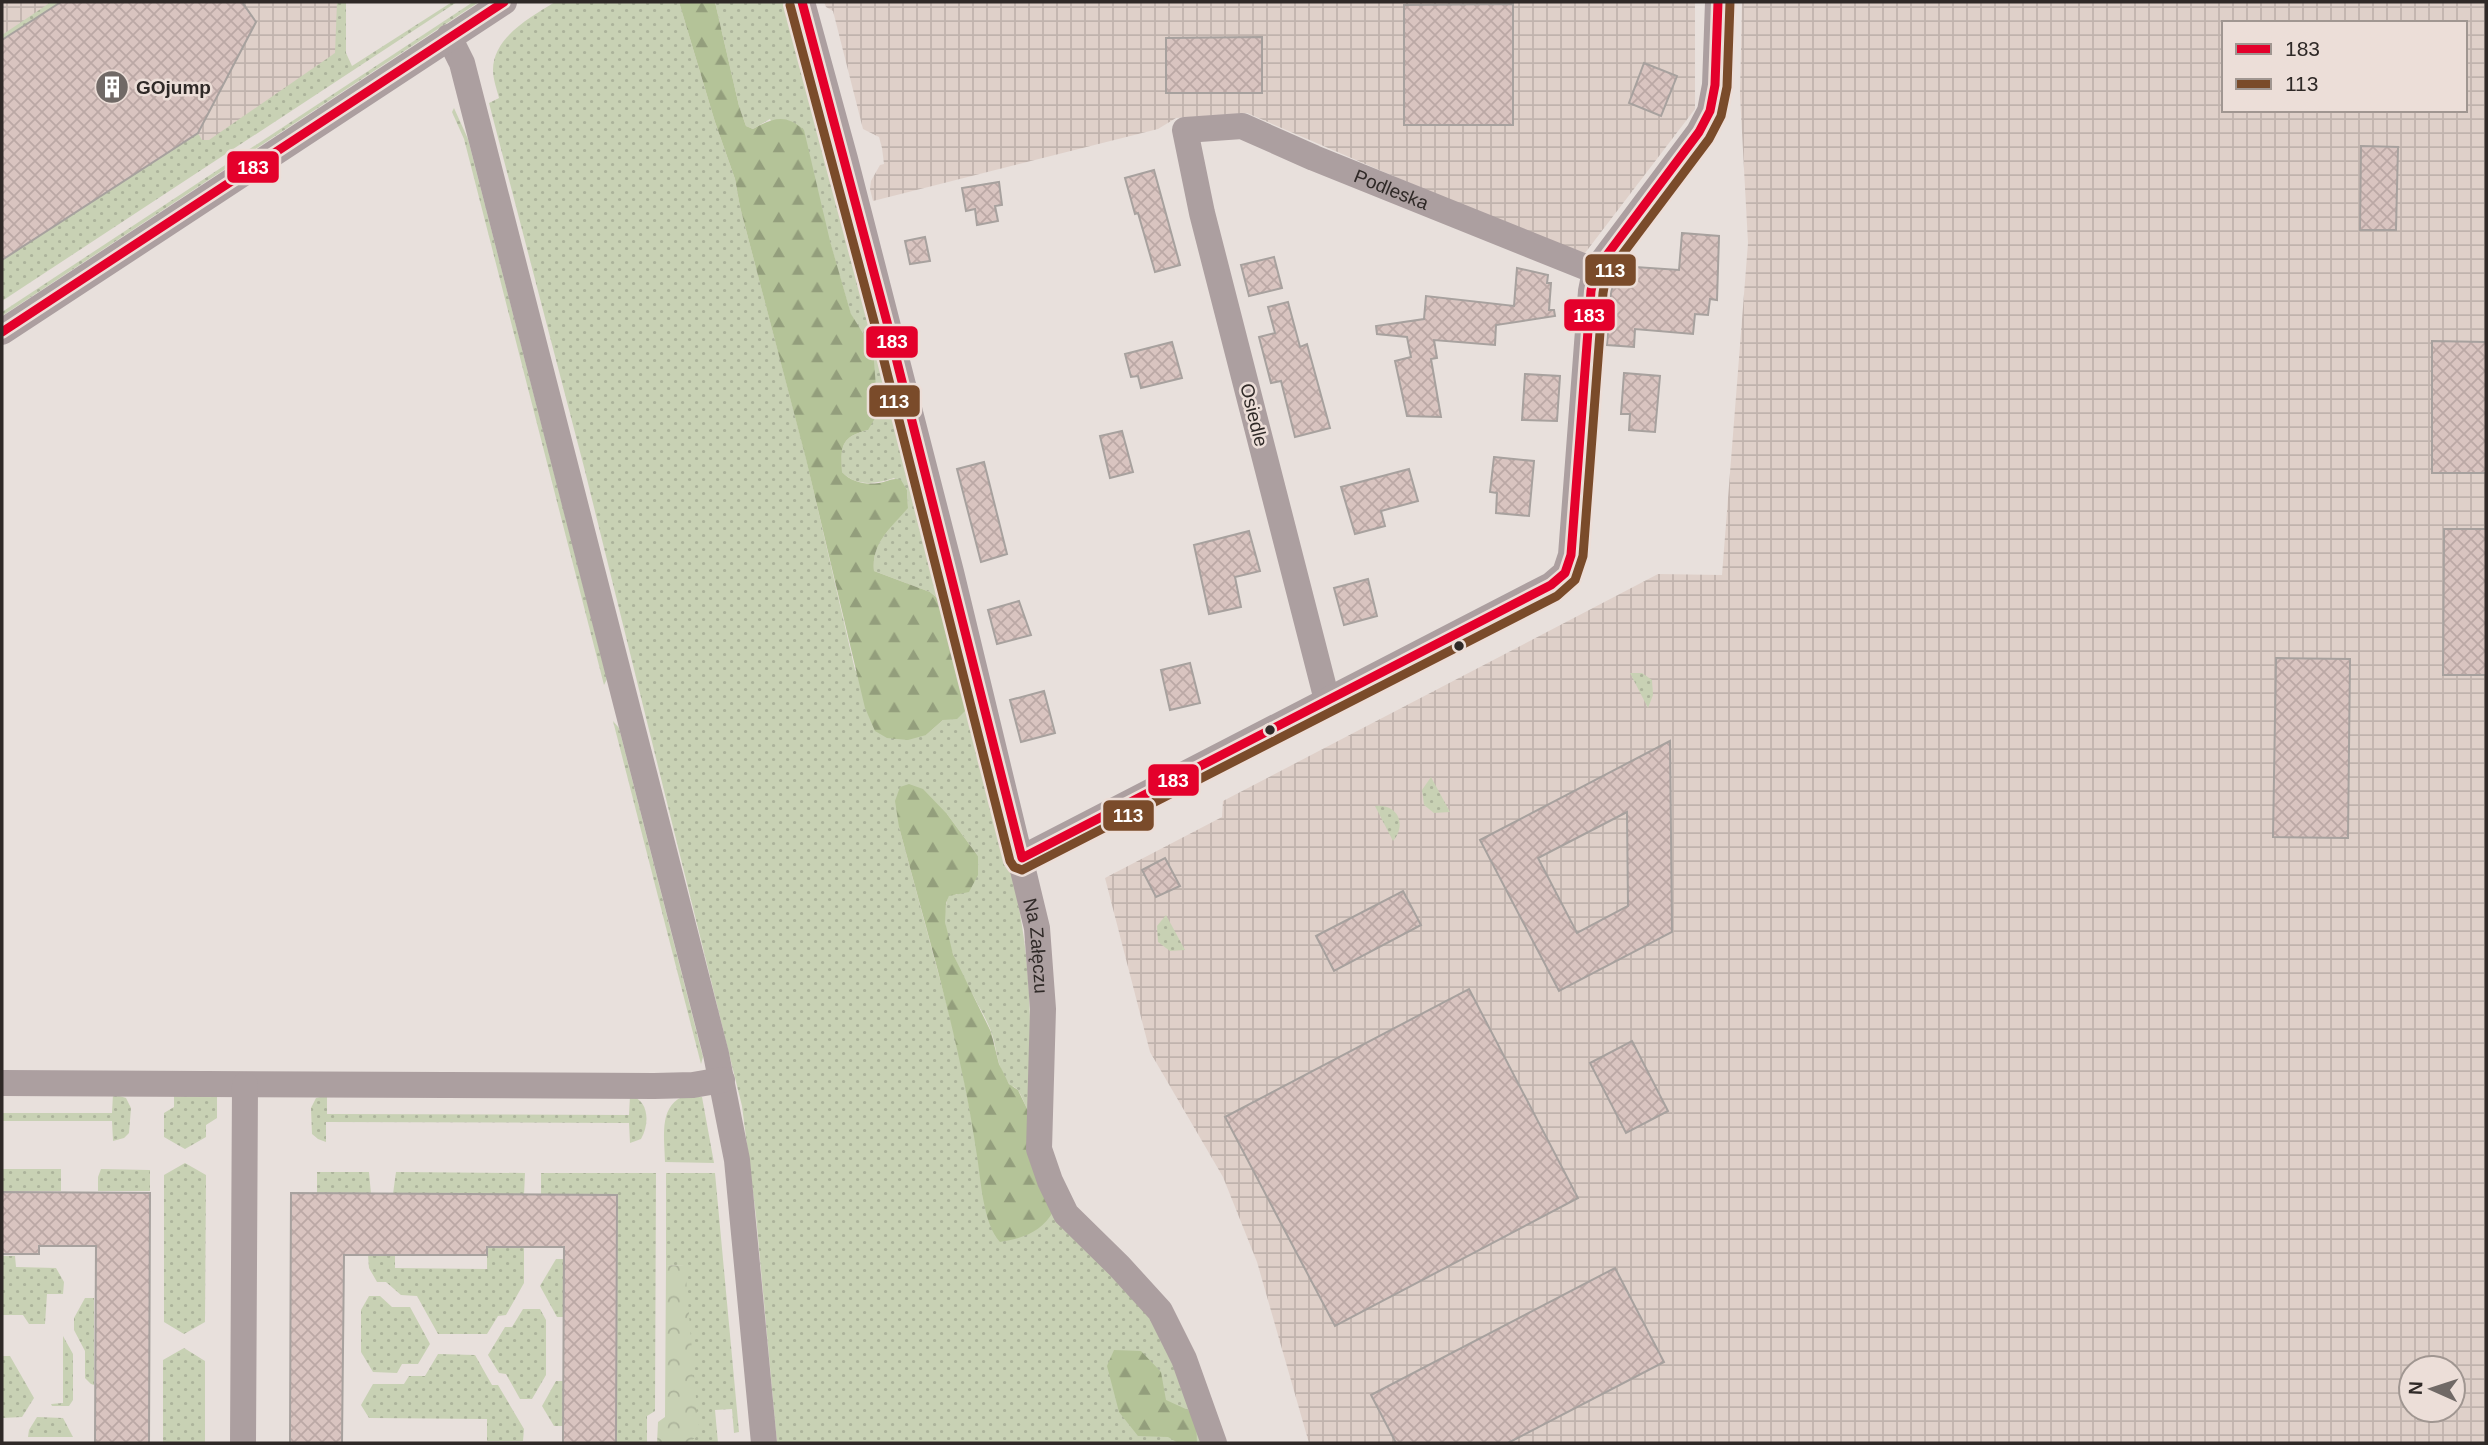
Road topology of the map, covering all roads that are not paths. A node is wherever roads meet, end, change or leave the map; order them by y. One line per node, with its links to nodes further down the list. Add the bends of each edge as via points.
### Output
1 (504, 2): 4 (street)
2 (802, 2): 9 (street, Na Załęczu)
3 (1718, 2): 6 (street, via 1710,111)
4 (449, 37): 7 (street); 10 (street, via 462,63)
5 (1185, 130): 6 (street, Podleska, via 1242,125); 8 (street, Osiedle)
6 (1595, 271): 8 (street, via 1571,555 1565,573 1550,586)
7 (2, 332)
8 (1327, 700): 9 (street)
9 (1022, 858): 15 (street, Na Załęczu, via 1040,952 1039,1149 1066,1214 1160,1311 1184,1359)
10 (722, 1080): 12 (street, via 654,1086); 14 (street, via 742,1200)
11 (2, 1083): 12 (street)
12 (245, 1085): 13 (street)
13 (243, 1443)
14 (764, 1443)
15 (1214, 1443)

